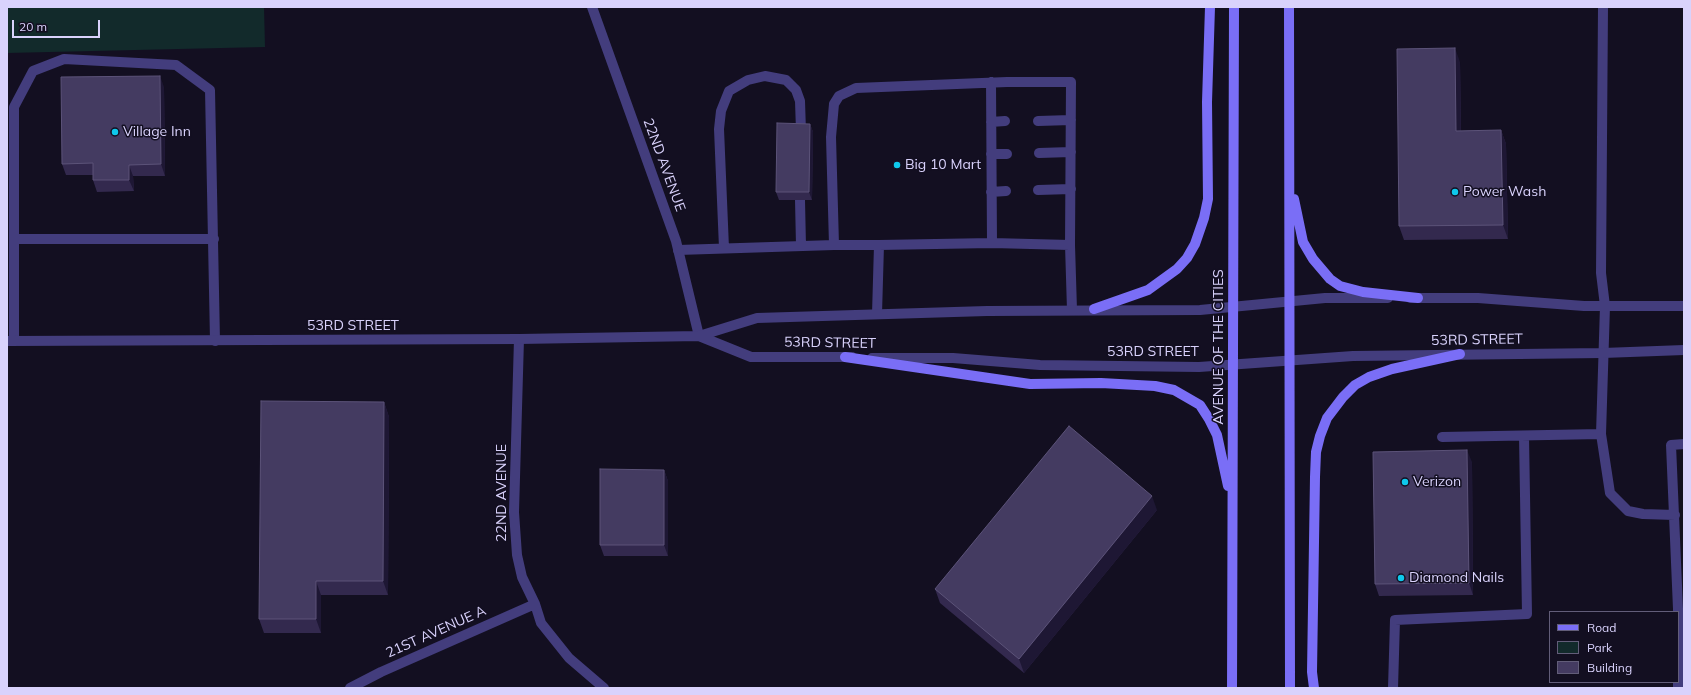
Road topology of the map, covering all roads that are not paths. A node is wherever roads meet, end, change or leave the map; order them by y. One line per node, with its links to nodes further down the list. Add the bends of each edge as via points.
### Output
1 (592, 7): 30 (street, 22ND AVENUE)
2 (1210, 7): 36 (main road, via 1207,102 1208,199 1195,244 1177,269 1148,290)
3 (1234, 7): 35 (main road, AVENUE OF THE CITIES)
4 (1289, 7): 16 (main road)
5 (1603, 7): 33 (street, via 1601,273)
6 (991, 82): 7 (street, via 1071,82); 10 (street); 25 (street, via 856,88 838,96 834,104 831,137)
7 (1071, 120): 9 (street); 13 (street)
8 (1005, 121): 10 (street)
9 (1038, 121)
10 (991, 122): 14 (street)
11 (801, 131): 29 (street, via 800,101 796,90 786,80 765,76 748,80 729,91 721,111 719,129)
12 (1039, 152): 13 (street)
13 (1071, 152): 17 (street)
14 (991, 154): 15 (street); 20 (street)
15 (1007, 154)
16 (1289, 176): 31 (main road, via 1303,242 1330,279 1340,286 1362,292); 32 (main road)
17 (1071, 189): 18 (street); 27 (street)
18 (1038, 190)
19 (1006, 191): 20 (street)
20 (991, 192): 24 (street)
21 (800, 200): 28 (street)
22 (14, 239): 23 (street); 23 (street, via 14,107 33,71 64,59 176,65 210,90); 41 (street)
23 (214, 239): 42 (street)
24 (992, 243): 26 (street); 27 (street)
25 (834, 245): 26 (street); 28 (street)
26 (879, 245): 38 (street)
27 (1070, 245): 37 (street)
28 (801, 246): 29 (street)
29 (724, 248): 30 (street)
30 (678, 250): 39 (street, 22ND AVENUE)
31 (1418, 298): 32 (street, 53RD STREET, via 1325,298); 33 (street, 53RD STREET, via 1478,298)
32 (1290, 302): 35 (street, 53RD STREET); 47 (main road)
33 (1605, 306): 34 (street, 53RD STREET); 44 (street)
34 (1684, 306)
35 (1233, 307): 36 (street, 53RD STREET, via 1200,310); 48 (main road, AVENUE OF THE CITIES)
36 (1094, 309): 37 (street, 53RD STREET)
37 (1072, 310): 38 (street, 53RD STREET)
38 (877, 314): 39 (street, 53RD STREET, via 757,318)
39 (698, 336): 40 (street, 53RD STREET); 46 (street, 53RD STREET, via 750,357)
40 (519, 339): 42 (street, 53RD STREET); 55 (street, 22ND AVENUE, via 514,512 517,555 522,577)
41 (10, 341): 42 (street, 53RD STREET)
42 (215, 341)
43 (1684, 350): 44 (street, 53RD STREET)
44 (1603, 353): 45 (street, 53RD STREET); 49 (street)
45 (1460, 354): 47 (street, 53RD STREET); 61 (main road, via 1392,369 1369,378 1351,389 1327,418 1316,452 1312,664)
46 (845, 357): 48 (street, 53RD STREET, via 953,358 1040,365 1199,367); 53 (main road, via 1030,384 1101,383 1155,386 1174,390 1200,405 1217,435)
47 (1290, 360): 48 (street, 53RD STREET); 60 (main road)
48 (1233, 364): 53 (main road, AVENUE OF THE CITIES)
49 (1601, 434): 50 (street); 54 (street, via 1610,493 1628,511)
50 (1524, 436): 51 (street); 62 (street, via 1527,614 1395,620)
51 (1442, 437)
52 (1684, 444): 54 (street, via 1671,445)
53 (1232, 505): 59 (main road, AVENUE OF THE CITIES)
54 (1675, 515): 56 (street)
55 (535, 604): 57 (street, 21ST AVENUE A); 58 (street, 22ND AVENUE, via 541,623 569,658)
56 (1678, 611)
57 (350, 688)
58 (604, 688)
59 (1232, 688)
60 (1290, 688)
61 (1314, 688)
62 (1393, 688)

